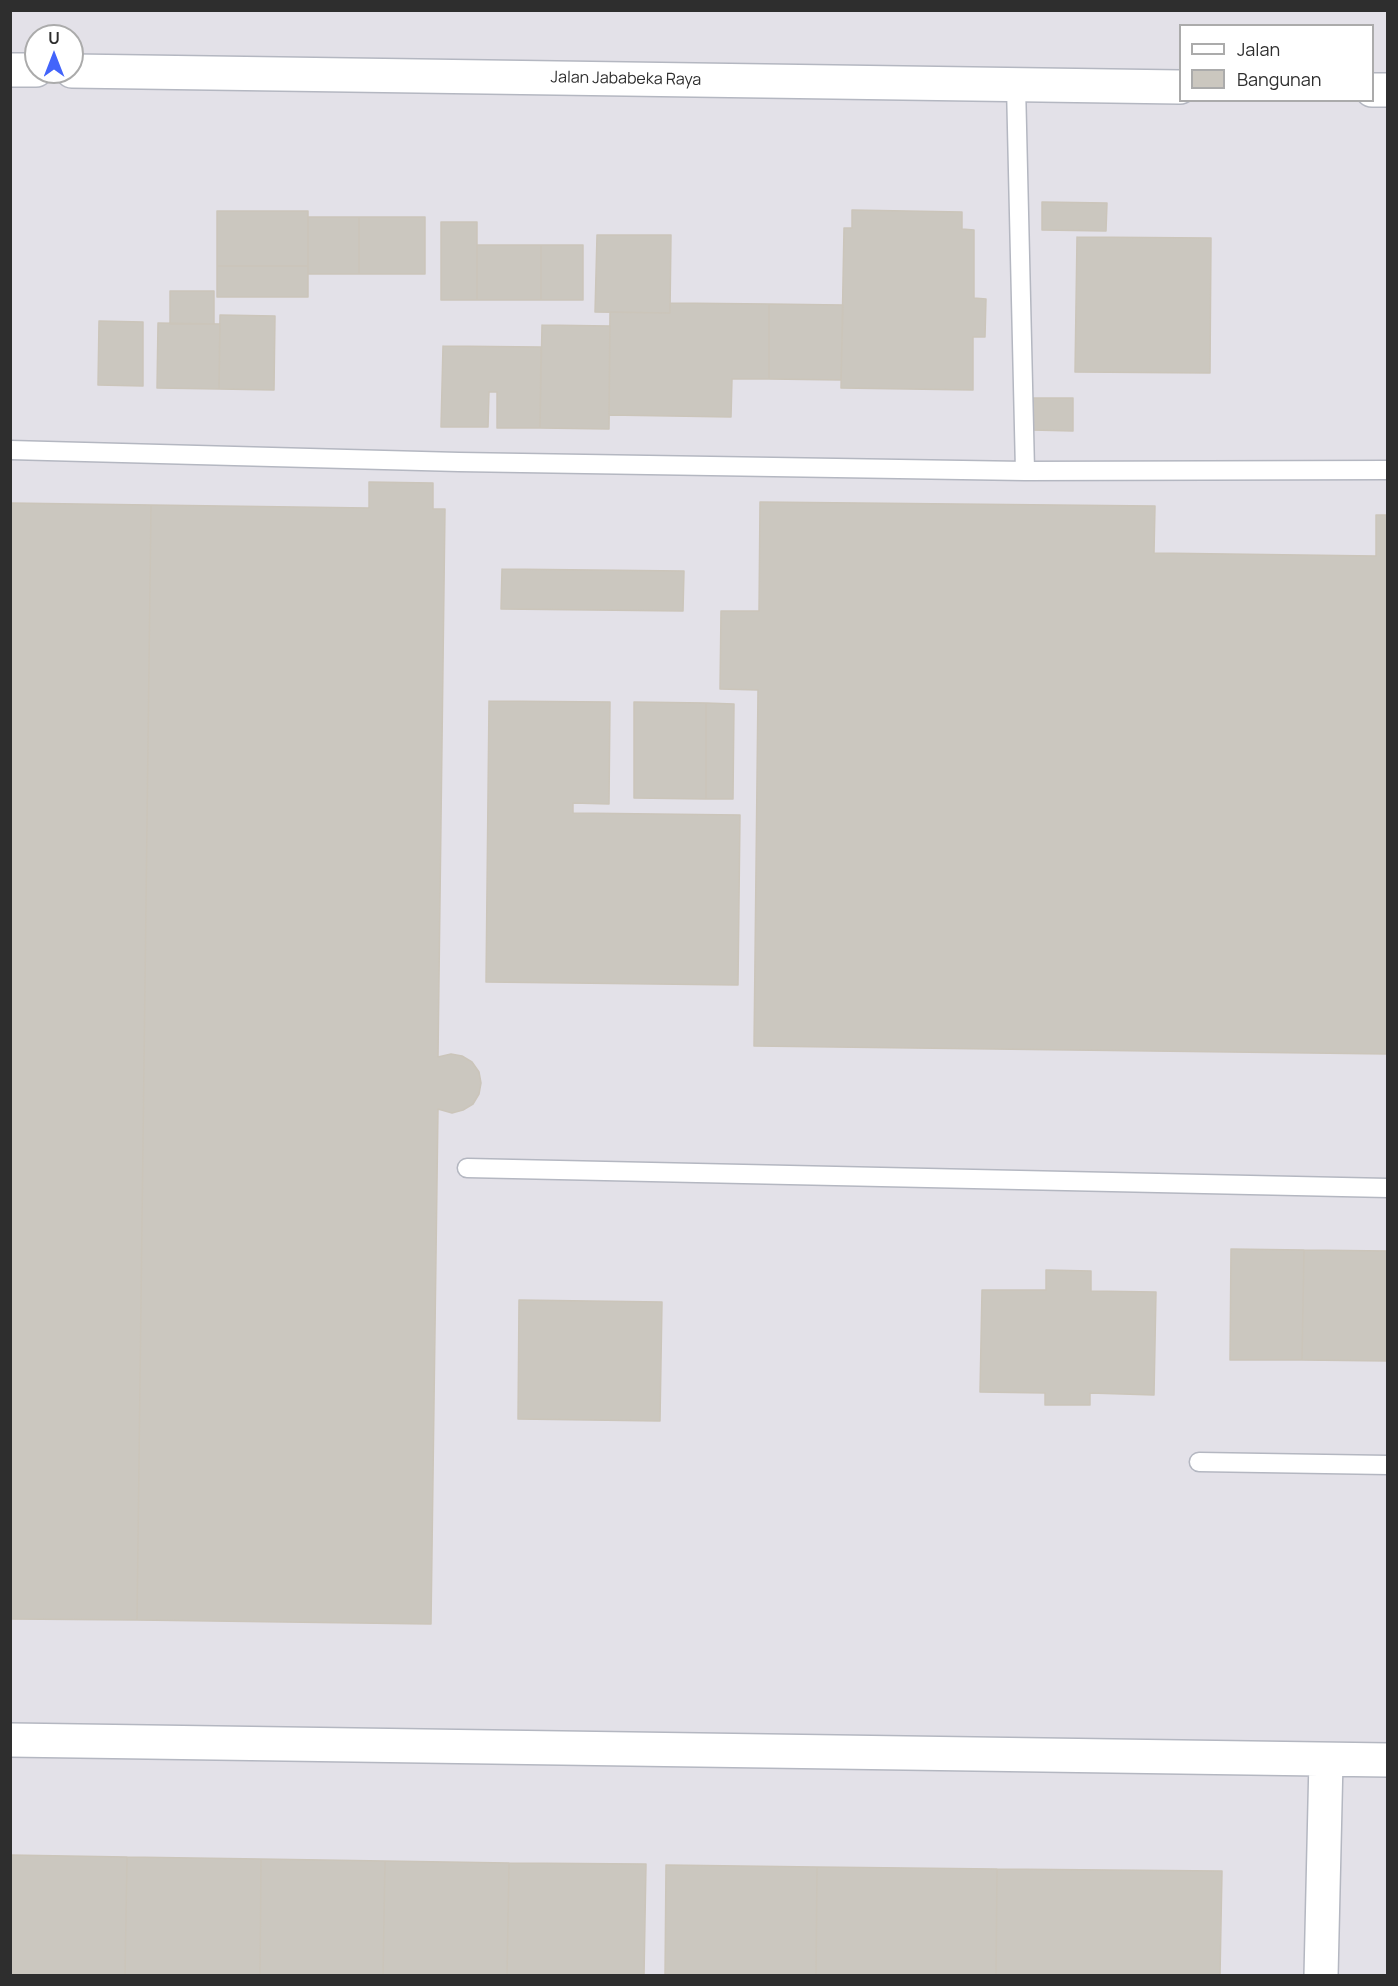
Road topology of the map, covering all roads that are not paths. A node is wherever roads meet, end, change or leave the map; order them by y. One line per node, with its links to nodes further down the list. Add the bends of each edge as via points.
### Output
1 (84, 71): 2 (street, Jalan Jababeka Raya)
2 (1016, 85): 3 (street, Jalan Jababeka Raya); 6 (lane)
3 (1179, 87)
4 (10, 450): 6 (lane)
5 (1388, 470): 6 (lane)
6 (1025, 471)
7 (467, 1168): 8 (lane)
8 (1388, 1188)
9 (1199, 1462): 10 (lane)
10 (1388, 1465)
11 (10, 1740): 12 (street)
12 (1326, 1760): 13 (street); 14 (street)
13 (1388, 1760)
14 (1320, 1976)

